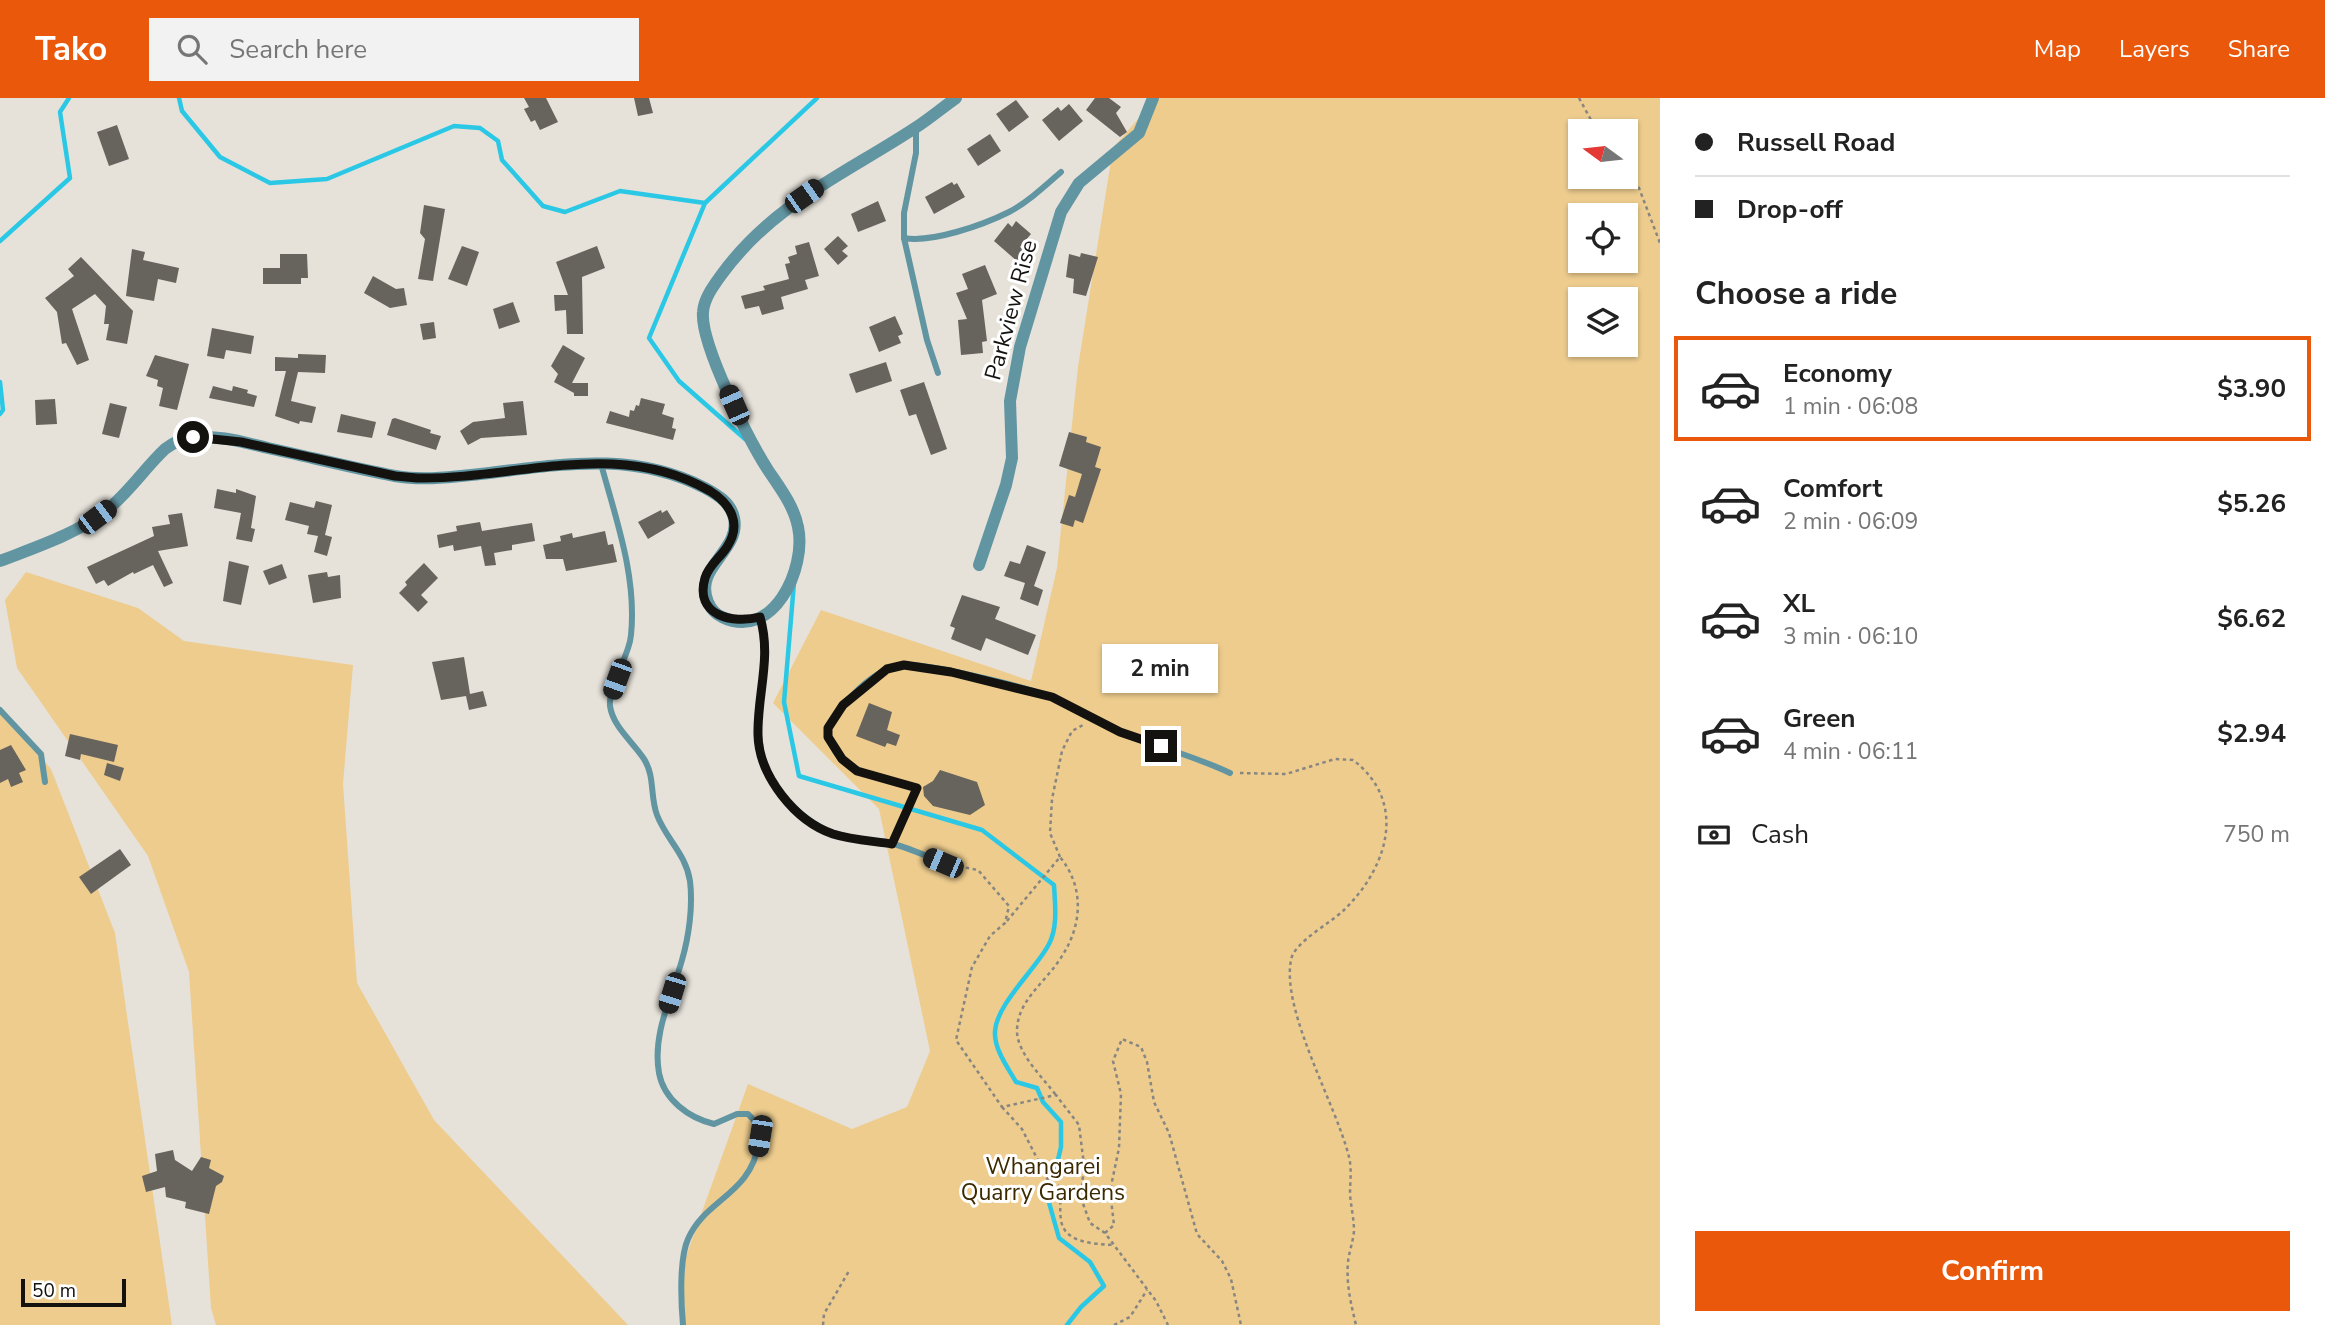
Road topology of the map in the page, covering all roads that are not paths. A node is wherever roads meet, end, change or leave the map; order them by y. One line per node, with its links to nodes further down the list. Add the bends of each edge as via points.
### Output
1 (956, 98): 3 (street)
2 (1153, 98): 9 (street, Parkview Rise, via 1139,134 1080,183 1061,212 1020,347 1010,401 1013,458)
3 (916, 128): 5 (lane); 10 (street, via 834,175 763,229 720,277 703,311 704,327 731,399 793,510 799,530 799,554 790,588)
4 (1061, 172): 5 (lane, via 1003,215 934,237)
5 (904, 238): 6 (lane)
6 (938, 373)
7 (601, 462): 8 (street, via 417,478 241,442 193,437 164,449 97,517); 10 (street, via 632,464 691,481 729,505 734,534 705,579 705,596 711,609 723,618 743,621); 16 (lane, via 624,549 631,602 631,636 610,706 615,721 650,771 656,814 681,854 690,880 683,957 659,1036 659,1074 671,1098 688,1114 714,1124 748,1114 760,1136 750,1171 697,1224 687,1241 681,1287)
8 (0, 561)
9 (979, 565)
10 (760, 617): 14 (lane, via 767,657 758,736 763,763 774,783 800,813 831,833)
11 (0, 710): 13 (lane, via 41,754)
12 (1230, 772): 14 (lane, via 1120,732 1052,697 904,665 887,669 843,705 828,728 828,737 842,759 857,771 917,788)
13 (45, 782)
14 (892, 844): 15 (lane)
15 (943, 863)
16 (683, 1325)

